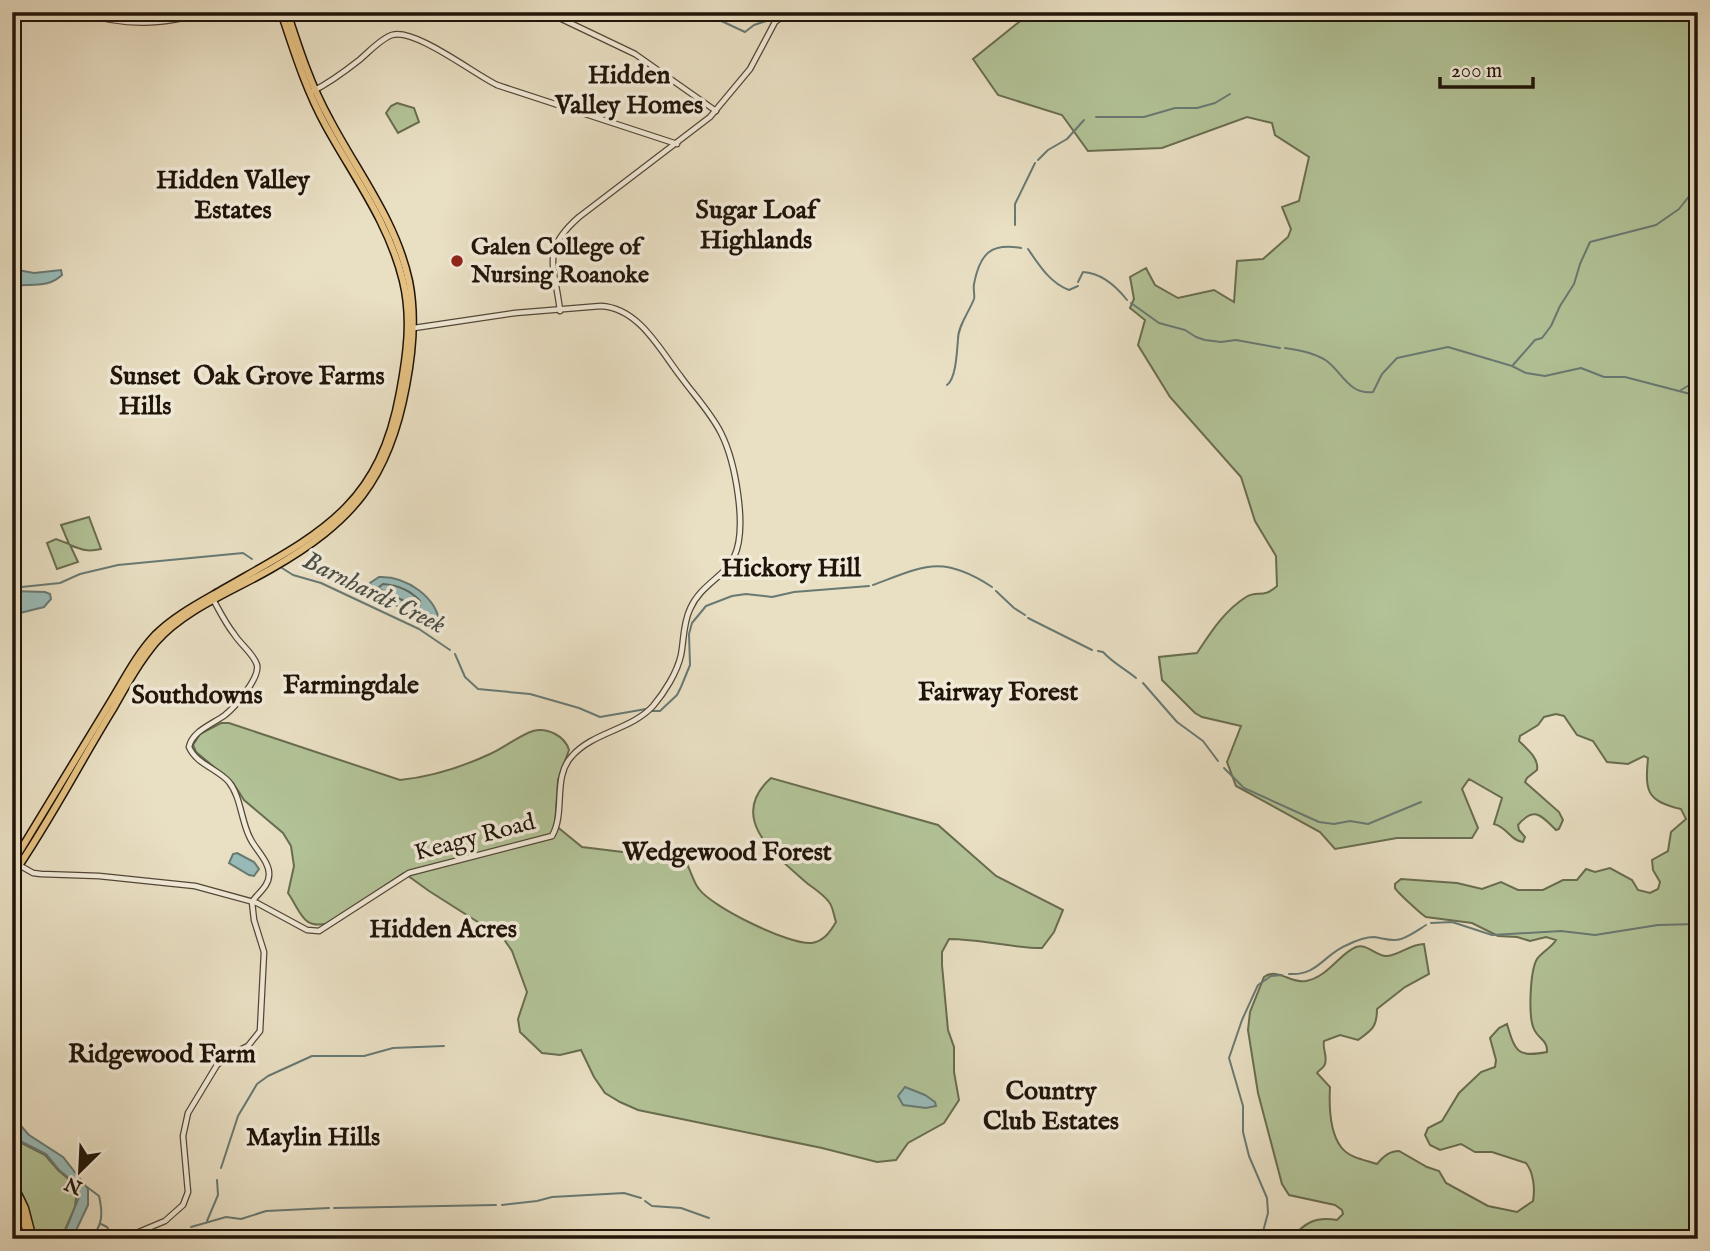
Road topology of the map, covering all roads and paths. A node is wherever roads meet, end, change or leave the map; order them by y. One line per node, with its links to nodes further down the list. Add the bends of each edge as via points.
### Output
1 (78, 12): 2 (street, via 148,24)
2 (209, 12)
3 (282, 12): 7 (main road)
4 (288, 12): 7 (main road)
5 (547, 12): 8 (street, via 635,54)
6 (789, 12): 8 (street, via 775,22 750,69)
7 (312, 92): 9 (street, via 385,39 406,35 428,43 497,85); 11 (main road, via 394,234 409,280); 13 (main road, via 326,126 385,227 403,282 406,354 387,442 360,491 322,531 180,614 152,639)
8 (716, 111): 9 (street)
9 (677, 144): 10 (street, via 559,237 552,261)
10 (559, 311): 11 (street); 15 (street, Keagy Road, via 604,306 635,319 717,426 726,445 740,518 736,553 729,566 695,598 678,665 647,712 572,754 562,774 560,814 552,836 409,873 319,931 307,930)
11 (414, 328): 12 (main road, via 399,423 365,494 309,546)
12 (214, 601): 13 (main road, via 177,623 149,650); 15 (street, via 255,660 257,670 235,705 195,735 189,747 229,782 249,837 268,867 268,883)
13 (15, 863): 14 (main road); 15 (street, Keagy Road, via 33,873 177,883)
14 (12, 876)
15 (252, 902): 20 (street, via 264,952 260,1031 248,1046 216,1065 188,1113 183,1136 188,1187 183,1205 166,1221)
16 (12, 1181): 19 (main road)
17 (12, 1194): 18 (main road)
18 (28, 1239)
19 (33, 1239)
20 (122, 1239)

